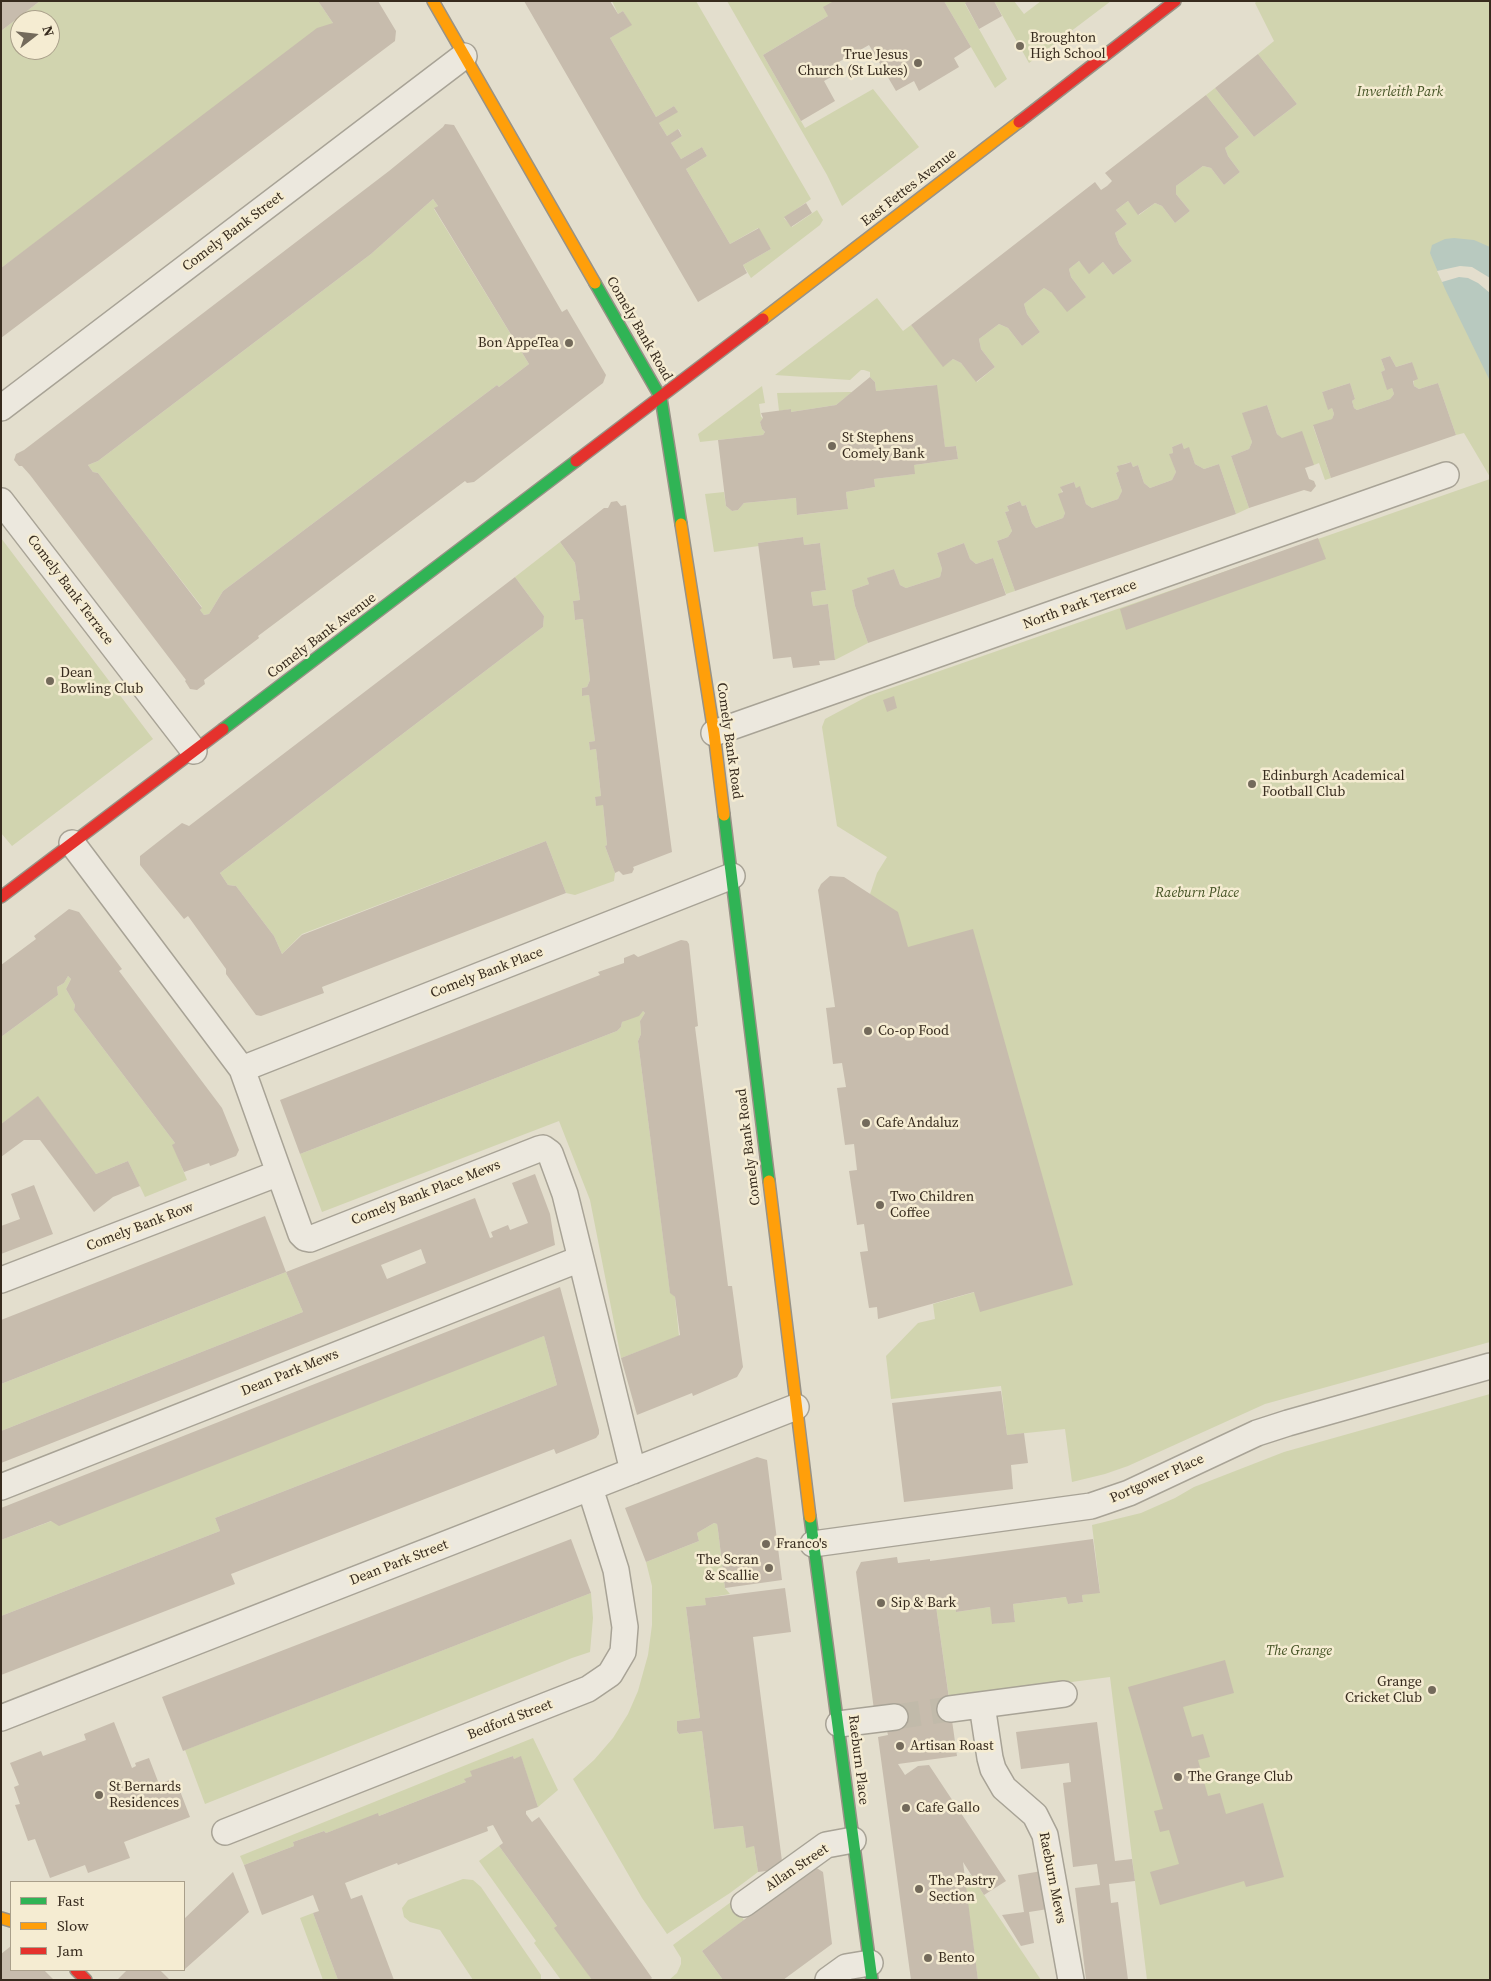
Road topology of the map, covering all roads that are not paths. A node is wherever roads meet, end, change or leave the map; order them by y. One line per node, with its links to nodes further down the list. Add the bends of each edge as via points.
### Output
1 (433, 1): 3 (main road, Comely Bank Road)
2 (1175, 1): 4 (main road, East Fettes Avenue)
3 (464, 56): 4 (main road, Comely Bank Road); 5 (street, Comely Bank Street)
4 (661, 398): 8 (main road, Comely Bank Road); 9 (main road, Comely Bank Avenue)
5 (1, 408)
6 (1446, 475): 8 (street, North Park Terrace)
7 (1, 501): 9 (street, Comely Bank Terrace)
8 (714, 733): 11 (main road, Comely Bank Road)
9 (194, 751): 10 (main road, Comely Bank Avenue)
10 (72, 842): 12 (main road, Comely Bank Avenue); 13 (street)
11 (732, 876): 13 (street, Comely Bank Place); 18 (main road, Comely Bank Road)
12 (3, 893)
13 (242, 1069): 14 (street)
14 (279, 1173): 15 (street, Comely Bank Place Mews, via 301,1234 310,1239 539,1149 546,1150 565,1194); 16 (street, Comely Bank Row)
15 (580, 1259): 19 (street); 20 (street, Dean Park Mews)
16 (1, 1280)
17 (1490, 1366): 22 (street, Portgower Place, via 1257,1433 1129,1493 1091,1506)
18 (796, 1408): 19 (street, Dean Park Street); 22 (main road, Comely Bank Road)
19 (633, 1471): 21 (street, Dean Park Street)
20 (1, 1487)
21 (590, 1488): 27 (street, Dean Park Street); 29 (street, Bedford Street, via 616,1570 625,1627 623,1652 610,1674 588,1689)
22 (813, 1544): 28 (main road, Raeburn Place)
23 (1064, 1694): 24 (street)
24 (982, 1705): 25 (street); 36 (street, Raeburn Mews, via 990,1758 998,1779 1035,1815 1045,1835)
25 (950, 1709)
26 (895, 1717): 28 (street)
27 (1, 1718)
28 (839, 1724): 30 (main road, Raeburn Place)
29 (224, 1832)
30 (853, 1840): 31 (street, Allan Street, via 826,1845); 33 (main road, Raeburn Place)
31 (744, 1904)
32 (77, 1971): 34 (main road)
33 (871, 1971): 35 (street, via 846,1967)
34 (86, 1980)
35 (828, 1980)
36 (1071, 1980)

